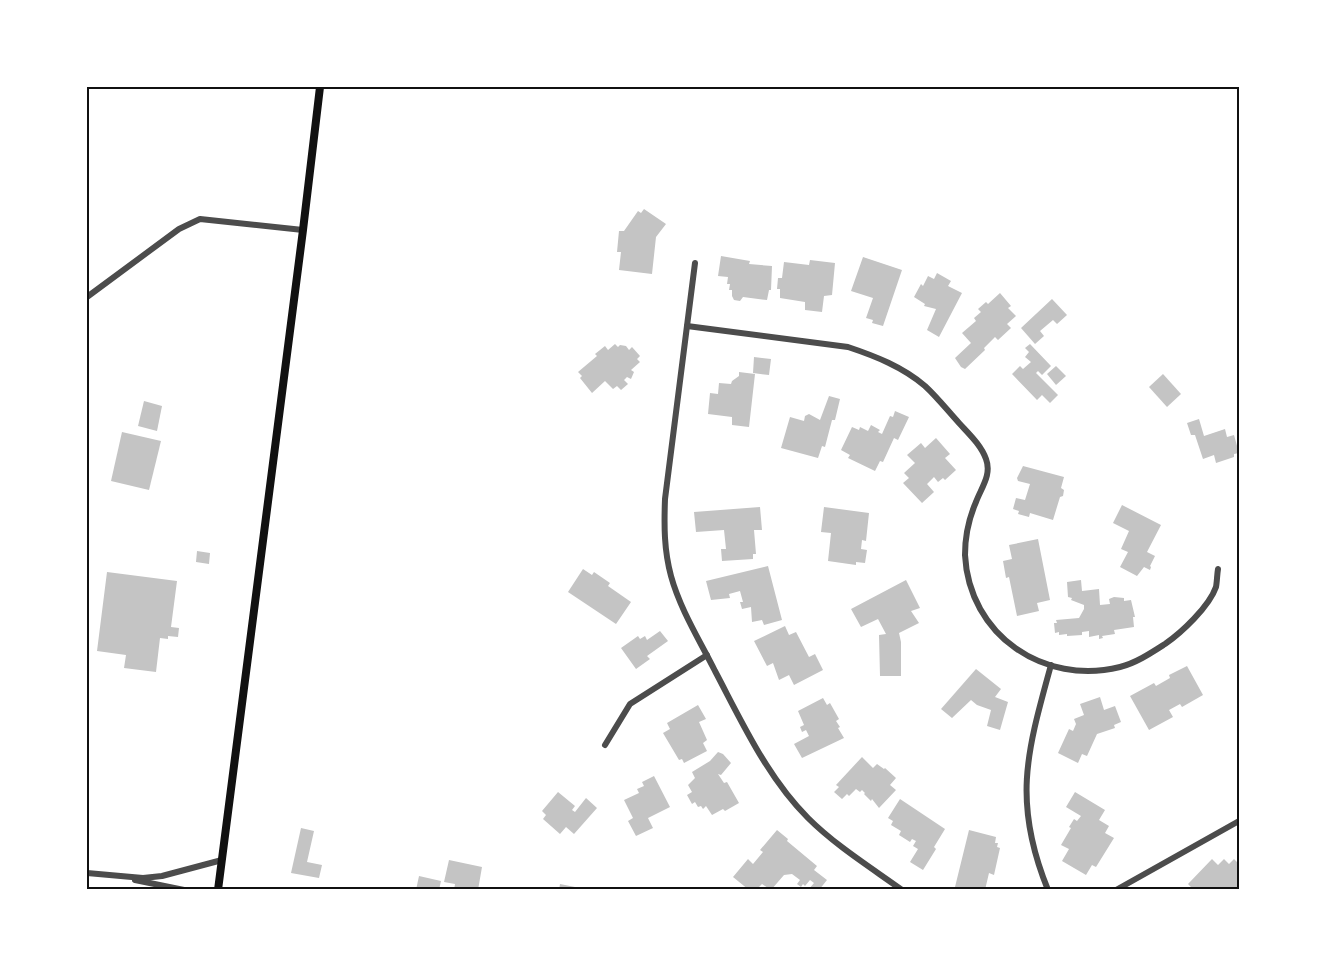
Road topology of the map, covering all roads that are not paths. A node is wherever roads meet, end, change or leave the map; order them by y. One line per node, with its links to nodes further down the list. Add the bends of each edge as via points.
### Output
1 (320, 87): 2 (main road)
2 (303, 230): 4 (street, via 200,219 179,229); 11 (main road)
3 (695, 263): 5 (street)
4 (87, 297)
5 (687, 326): 7 (street, via 665,499 664,538 672,578); 8 (street, via 848,347 874,355 925,386 986,458 988,469 968,527 965,555 970,584 981,611 998,635 1024,655)
6 (1218, 569): 8 (street, via 1216,587 1206,604 1172,639 1149,654 1120,667 1087,670)
7 (707, 655): 9 (street, via 630,705); 16 (street, via 783,789 833,840)
8 (1051, 665): 17 (street, via 1033,730 1025,788 1034,852)
9 (605, 745)
10 (1239, 821): 18 (street)
11 (222, 860): 13 (street, via 162,876); 15 (main road)
12 (87, 873): 13 (street)
13 (117, 877): 14 (street)
14 (184, 890)
15 (218, 890)
16 (901, 890)
17 (1048, 890)
18 (1116, 890)

